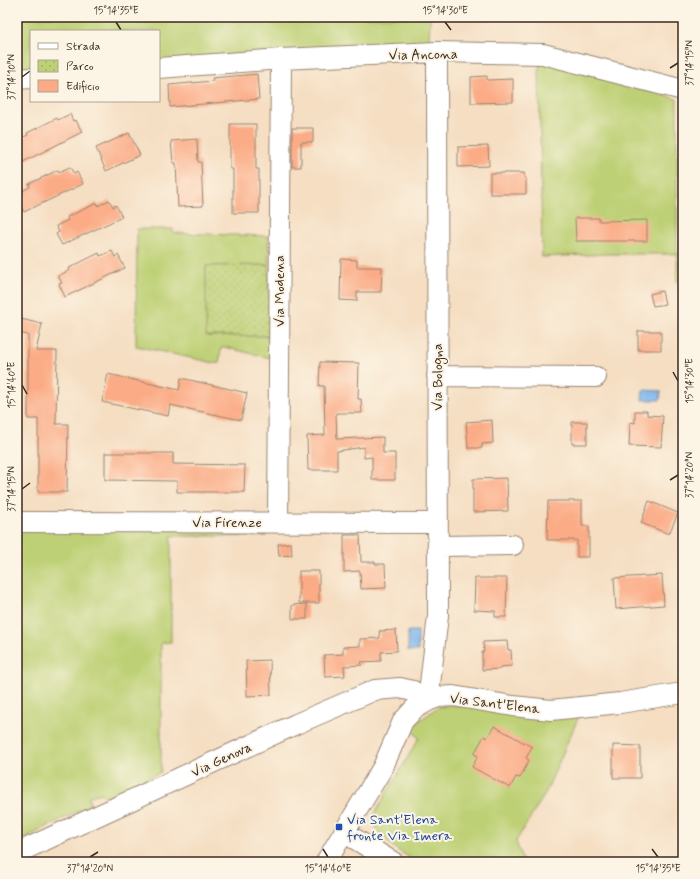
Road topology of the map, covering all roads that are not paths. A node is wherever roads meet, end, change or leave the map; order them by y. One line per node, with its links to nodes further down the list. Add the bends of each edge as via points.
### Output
1 (437, 52): 2 (street, Via Ancona); 6 (street, Via Ancona, via 543,54); 7 (street, Via Bologna)
2 (281, 59): 3 (street, Via Ancona); 10 (street, Via Modena)
3 (160, 68)
4 (30, 78): 5 (street)
5 (17, 79)
6 (683, 90)
7 (437, 376): 8 (street); 11 (street, Via Bologna)
8 (596, 376)
9 (17, 522): 10 (street, Via Firenze)
10 (278, 523): 11 (street, Via Firenze)
11 (437, 524): 13 (street, Via Bologna)
12 (513, 545): 13 (street)
13 (439, 546): 15 (street, Via Bologna, via 438,616)
14 (683, 693): 15 (street, Via Sant'Elena, via 551,710 453,696)
15 (428, 701): 16 (street, Via Sant'Elena, via 414,709 403,721 383,767); 17 (street, Via Genova, via 413,691 400,688 375,690)
16 (344, 833): 18 (street, Via Sant'Elena); 19 (street)
17 (17, 853)
18 (326, 862)
19 (393, 862)

